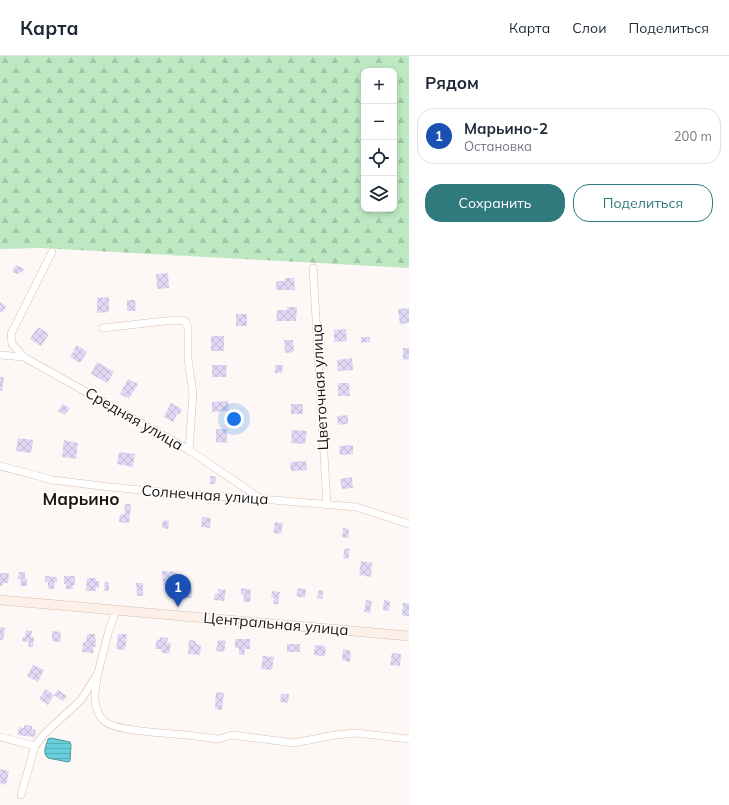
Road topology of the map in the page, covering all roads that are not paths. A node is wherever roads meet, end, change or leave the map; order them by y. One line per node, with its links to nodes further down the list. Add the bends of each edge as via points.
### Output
1 (52, 252): 5 (street, via 11,334 12,344)
2 (314, 268): 9 (street, Цветочная улица)
3 (103, 328): 6 (street, via 185,320 188,328 188,359 193,393)
4 (0, 355): 5 (street, Средняя улица)
5 (24, 357): 6 (street, Средняя улица)
6 (189, 450): 8 (street, Средняя улица)
7 (0, 466): 8 (street, Солнечная улица, via 53,480 180,494)
8 (261, 499): 9 (street, Солнечная улица)
9 (327, 505): 10 (street, Солнечная улица, via 356,507)
10 (409, 524)
11 (0, 600): 12 (main road, Центральная улица)
12 (116, 610): 13 (main road, Центральная улица); 14 (street)
13 (409, 636)
14 (98, 673): 16 (street, via 94,695 98,713 104,721 135,731 220,739 232,735 294,743 356,733); 17 (street, via 81,700 44,734)
15 (0, 737): 17 (street)
16 (409, 739)
17 (35, 746): 18 (street)
18 (21, 795)

